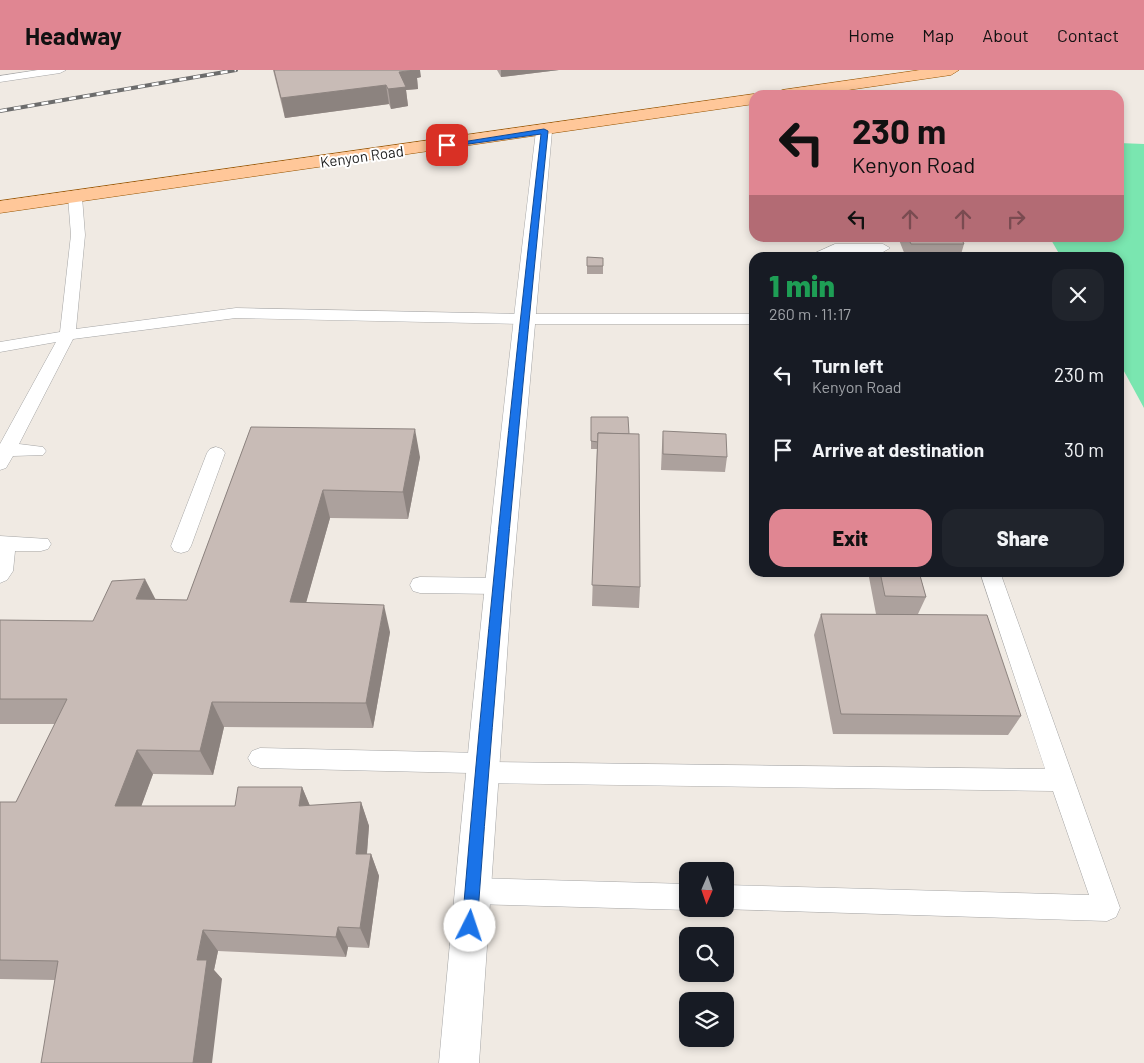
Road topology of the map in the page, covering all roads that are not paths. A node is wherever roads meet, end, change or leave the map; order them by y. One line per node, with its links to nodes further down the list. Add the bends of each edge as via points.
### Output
1 (60, 70): 3 (lane)
2 (951, 70): 4 (main road)
3 (6, 76)
4 (816, 90)
5 (749, 100): 6 (main road, Kenyon Road)
6 (544, 131): 7 (main road, Kenyon Road); 11 (street)
7 (76, 197): 8 (main road, Kenyon Road); 13 (lane, via 78,235)
8 (0, 207)
9 (883, 248): 10 (lane, via 835,248)
10 (825, 252)
11 (524, 319): 12 (lane); 13 (lane, via 236,313); 24 (street)
12 (749, 319)
13 (68, 336): 14 (lane); 17 (lane)
14 (0, 347)
15 (37, 451): 17 (lane)
16 (216, 454): 20 (lane)
17 (3, 455)
18 (3, 543): 19 (lane); 21 (lane, via 3,570)
19 (41, 544)
20 (181, 546)
21 (0, 575)
22 (992, 577): 27 (lane)
23 (420, 585): 24 (lane)
24 (498, 586): 26 (street)
25 (260, 758): 26 (lane)
26 (482, 767): 27 (lane); 28 (street)
27 (1061, 780): 30 (lane, via 1107,908)
28 (472, 891): 29 (lane); 31 (street)
29 (679, 897)
30 (734, 898)
31 (459, 1063)

